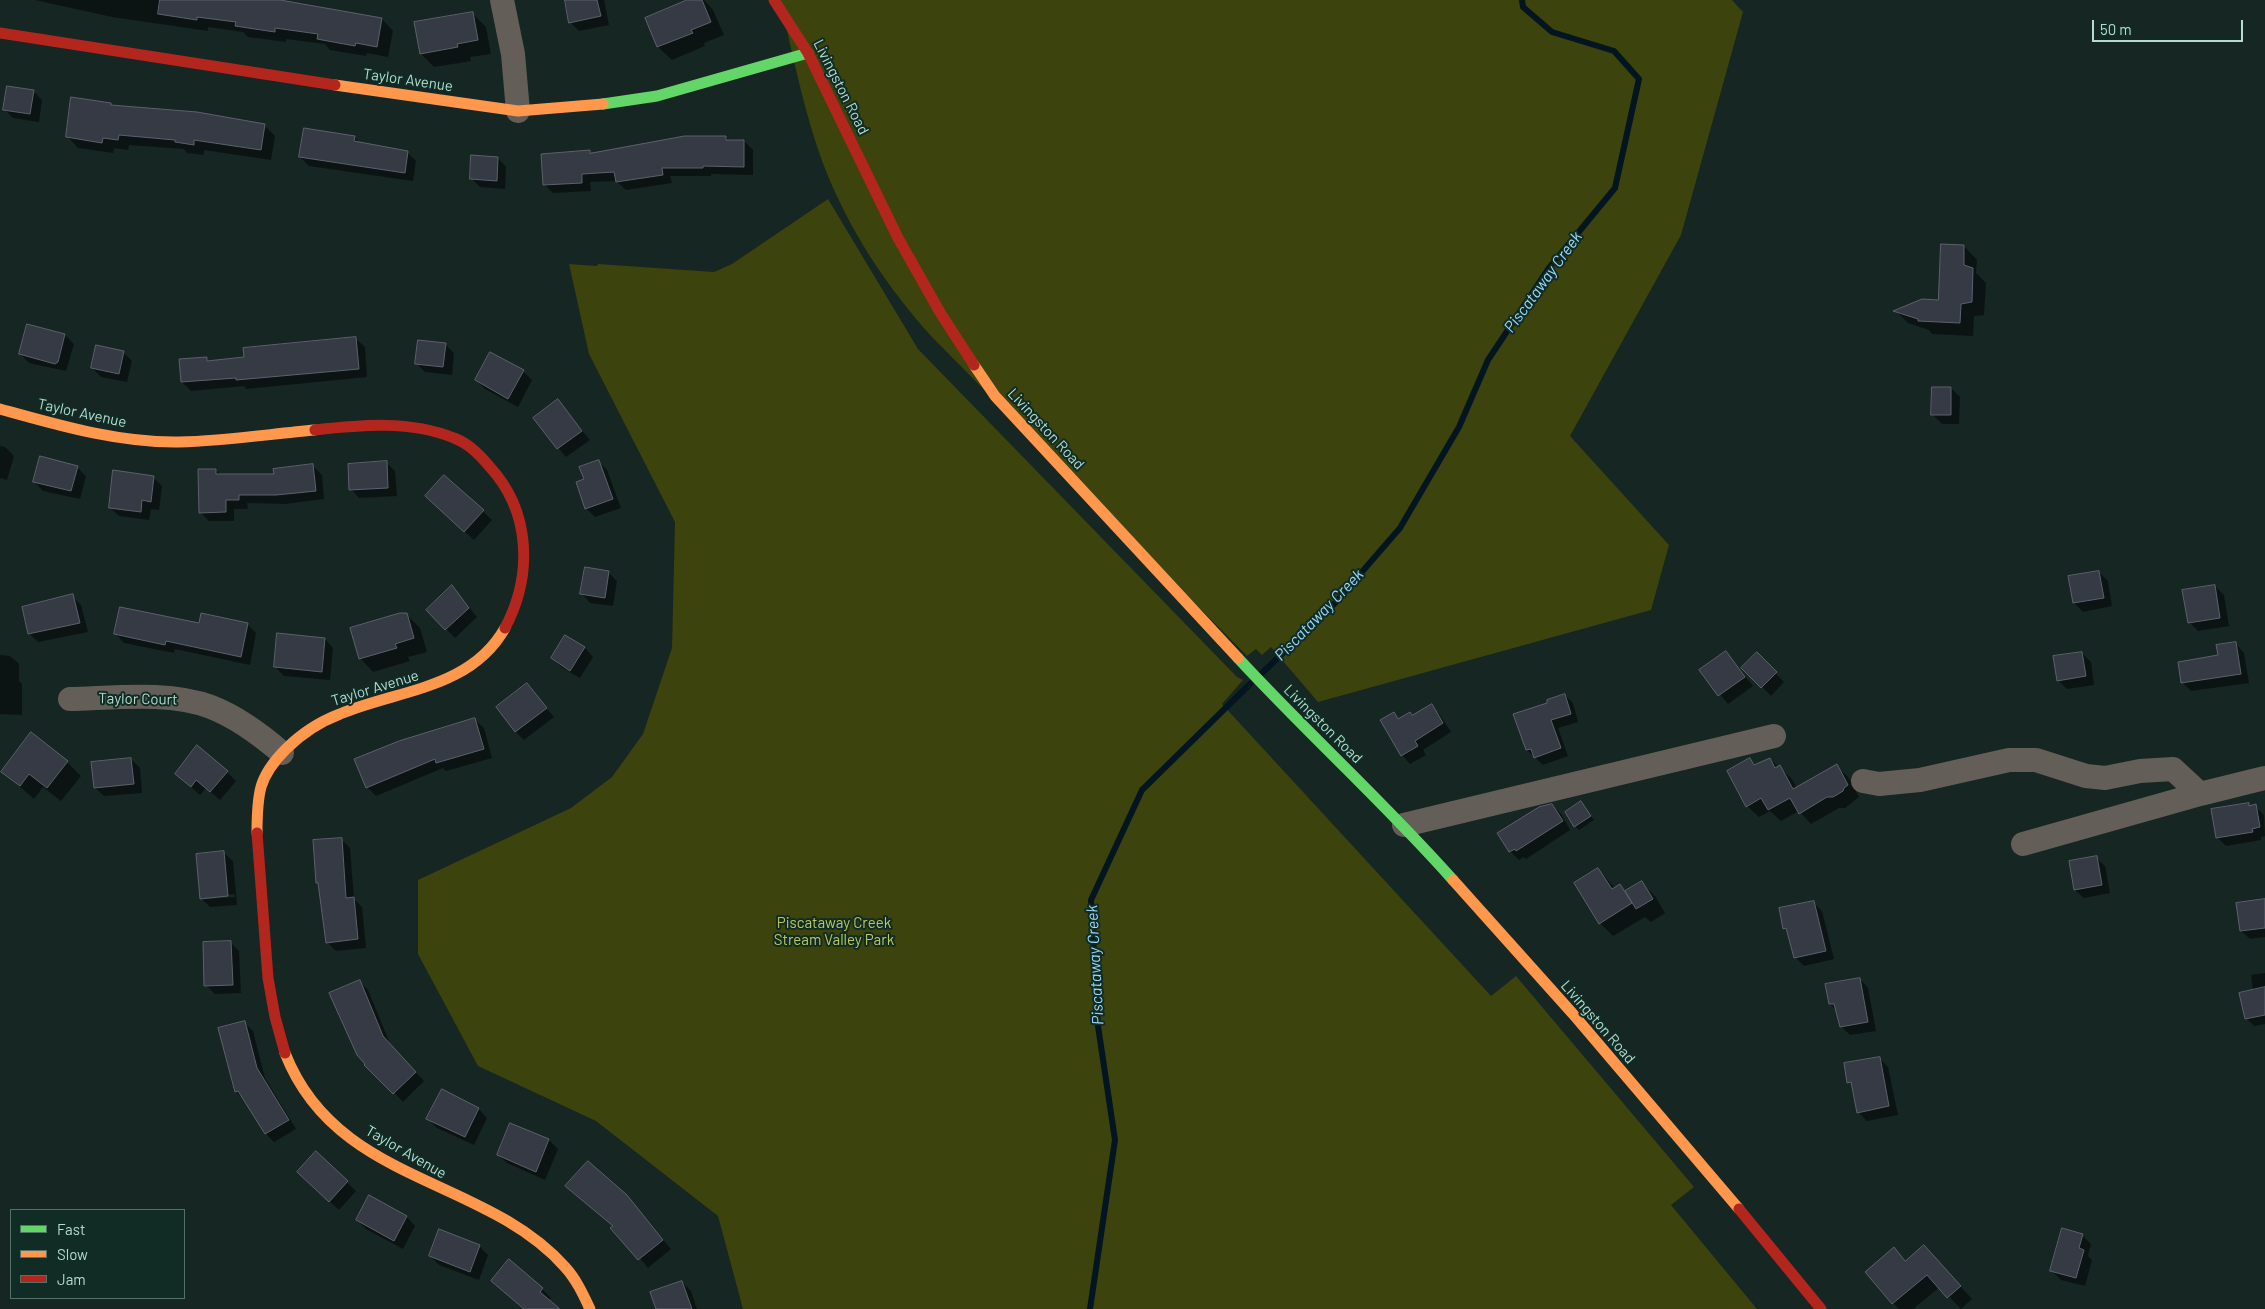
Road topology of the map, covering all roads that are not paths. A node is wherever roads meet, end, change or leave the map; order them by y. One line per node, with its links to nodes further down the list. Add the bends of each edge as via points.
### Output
1 (502, 0): 5 (street, via 513,54)
2 (774, 0): 4 (street, Livingston Road)
3 (0, 33): 5 (street, Taylor Avenue)
4 (808, 53): 5 (street, Taylor Avenue, via 657,96 586,107); 13 (street, Livingston Road, via 898,238 940,314 995,396 1267,690)
5 (518, 111)
6 (0, 409): 9 (street, Taylor Avenue, via 83,430 156,442 366,425 395,426 458,439 494,472 514,499 525,543 518,602 500,636 471,666 450,679 327,719 306,731)
7 (70, 699): 9 (street, Taylor Court, via 168,698 192,701 237,720)
8 (1774, 736): 13 (street)
9 (282, 753): 15 (street, Taylor Avenue, via 260,789 257,844 266,973 293,1074 323,1114 370,1151 529,1236 571,1272 584,1290)
10 (2265, 778): 12 (street)
11 (1863, 781): 12 (street, via 1879,784 1920,780 2009,760 2036,760 2086,776 2105,778 2173,769)
12 (2200, 794): 14 (street)
13 (1404, 825): 16 (street, Livingston Road, via 1573,1014)
14 (2023, 844)
15 (590, 1309)
16 (1821, 1309)

